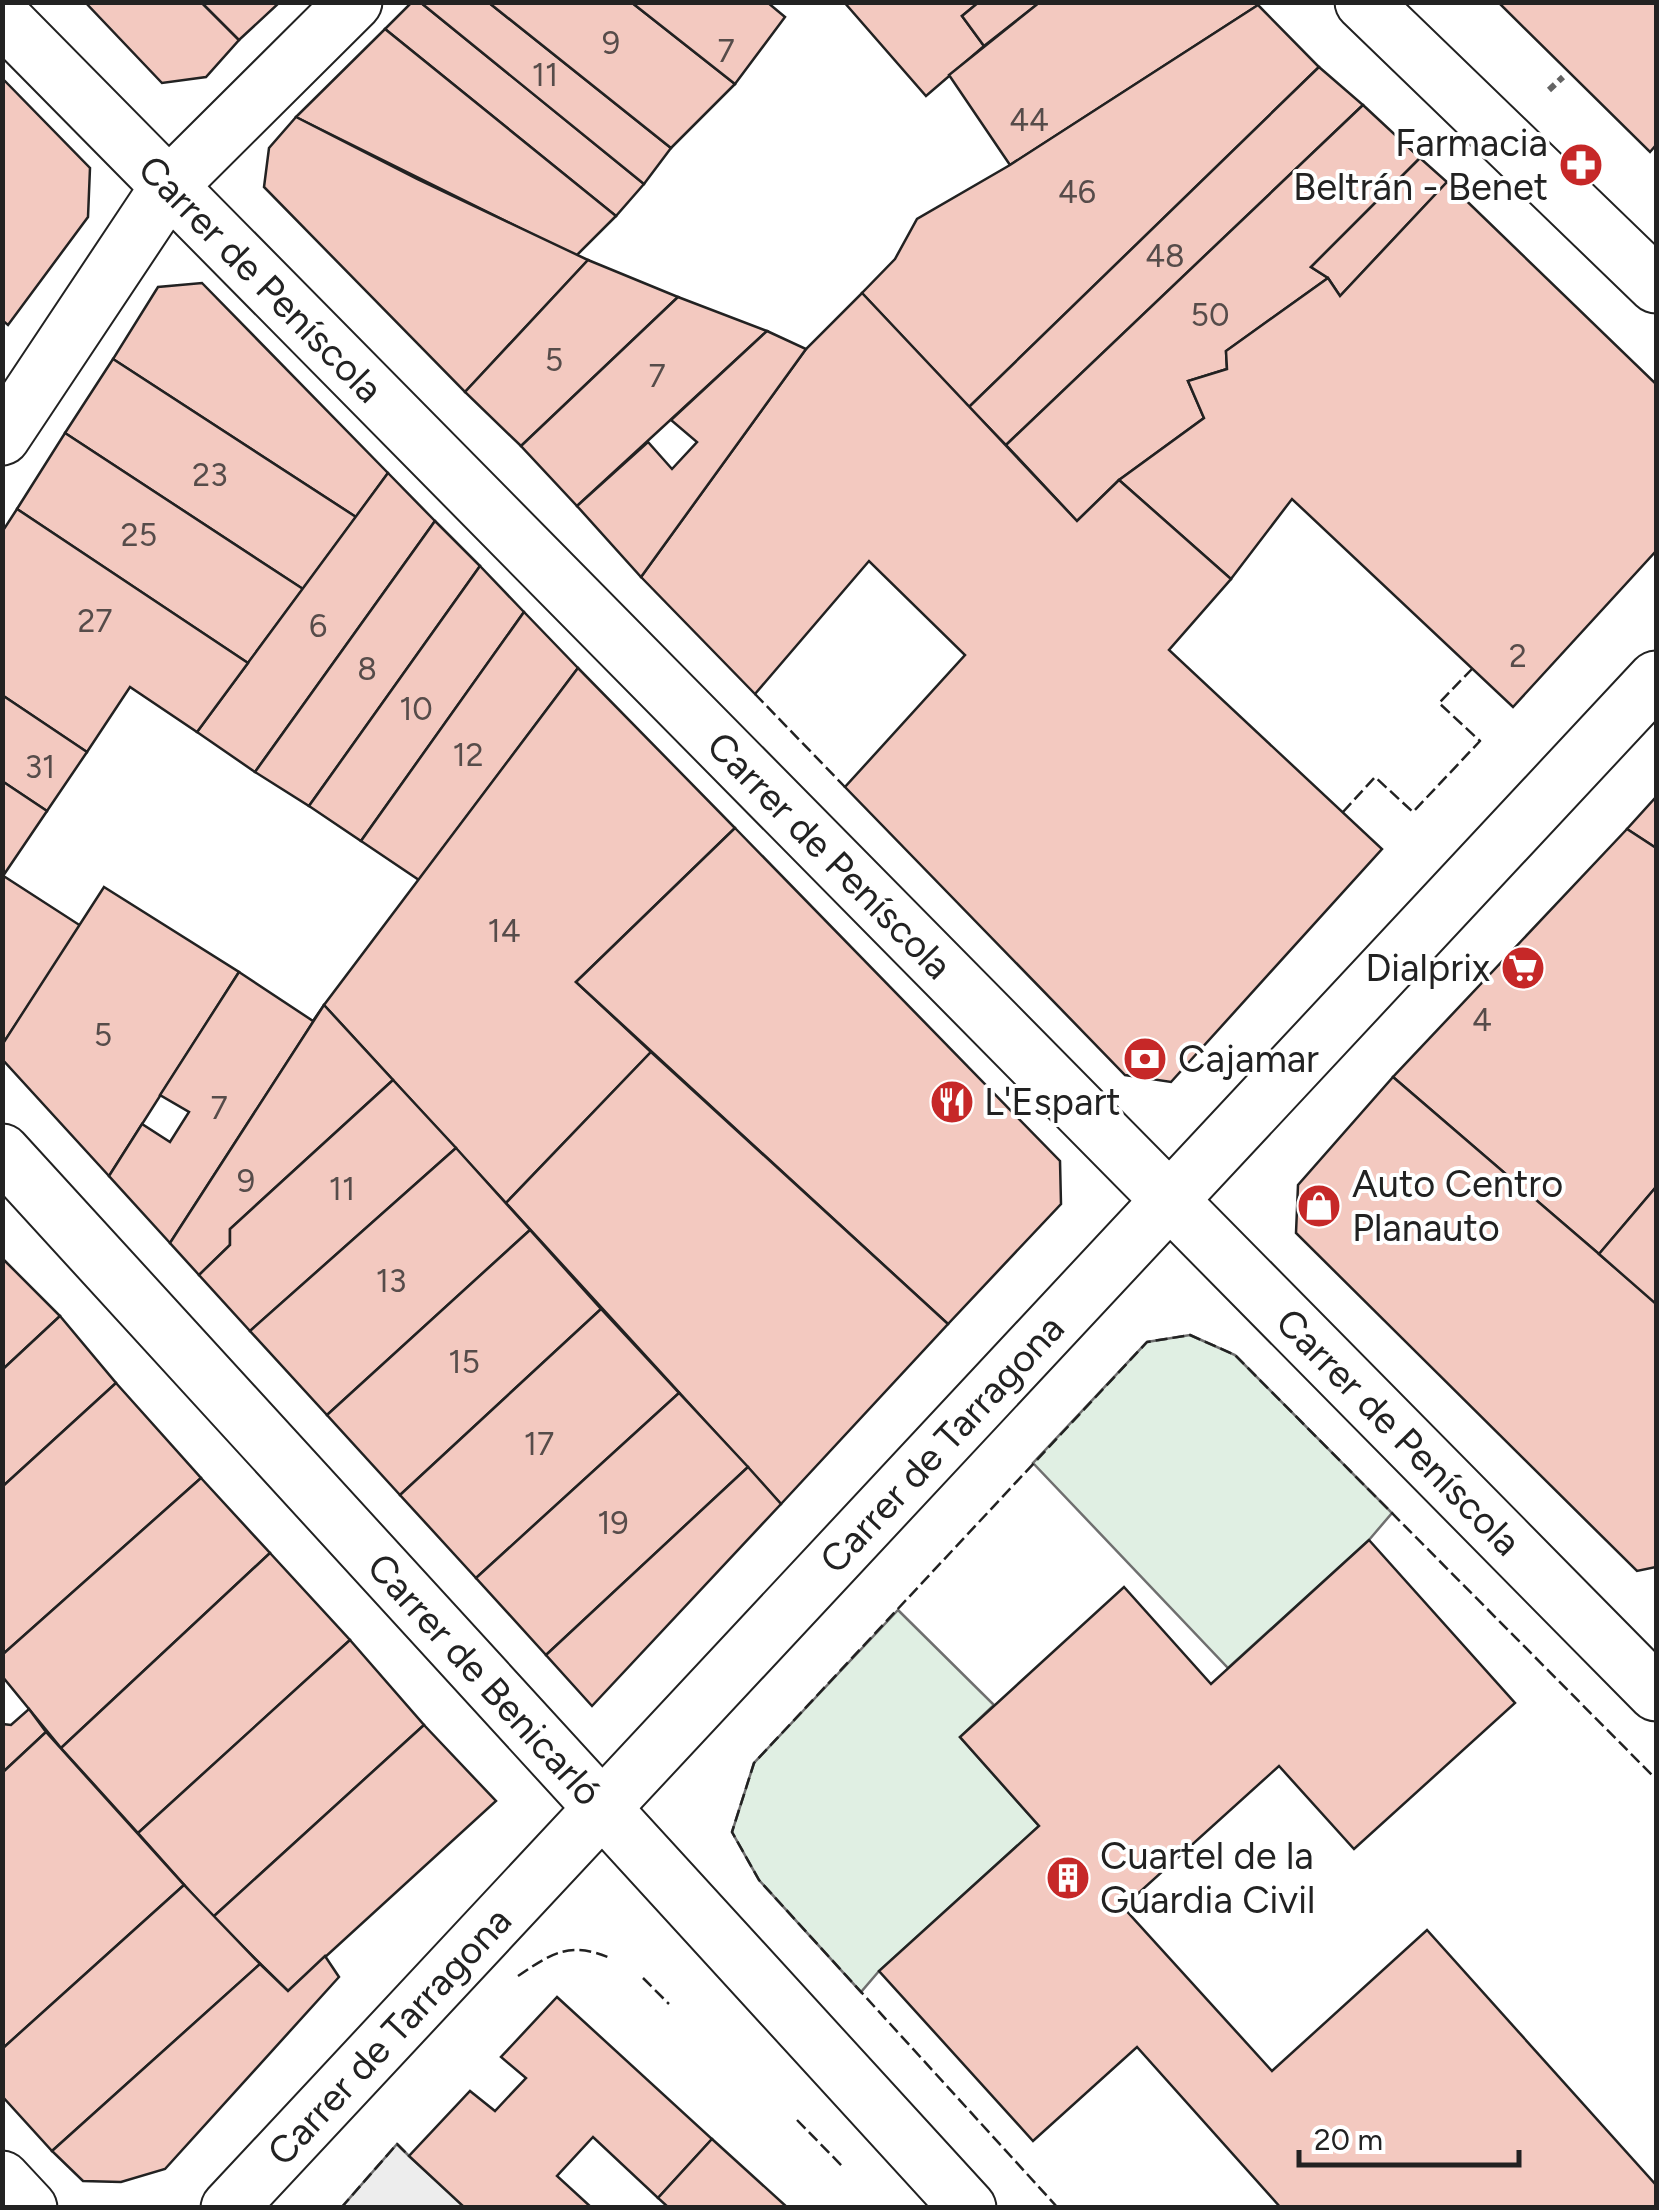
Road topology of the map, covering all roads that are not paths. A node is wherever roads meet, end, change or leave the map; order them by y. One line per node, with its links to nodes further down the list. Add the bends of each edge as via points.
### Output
1 (354, 2): 4 (street)
2 (1363, 2): 5 (street)
3 (2, 17): 4 (street, Carrer de Peníscola)
4 (170, 186): 6 (street); 9 (street, Carrer de Peníscola)
5 (1656, 285)
6 (2, 437)
7 (1656, 680): 9 (street, Carrer de Tarragona)
8 (2, 1152): 11 (street, Carrer de Benicarló)
9 (1170, 1200): 10 (street, Carrer de Peníscola); 11 (street, Carrer de Tarragona)
10 (1656, 1693)
11 (602, 1809): 14 (street, Carrer de Tarragona); 15 (street, Carrer de Benicarló)
12 (2, 2179): 13 (street)
13 (29, 2208)
14 (230, 2208)
15 (968, 2208)

